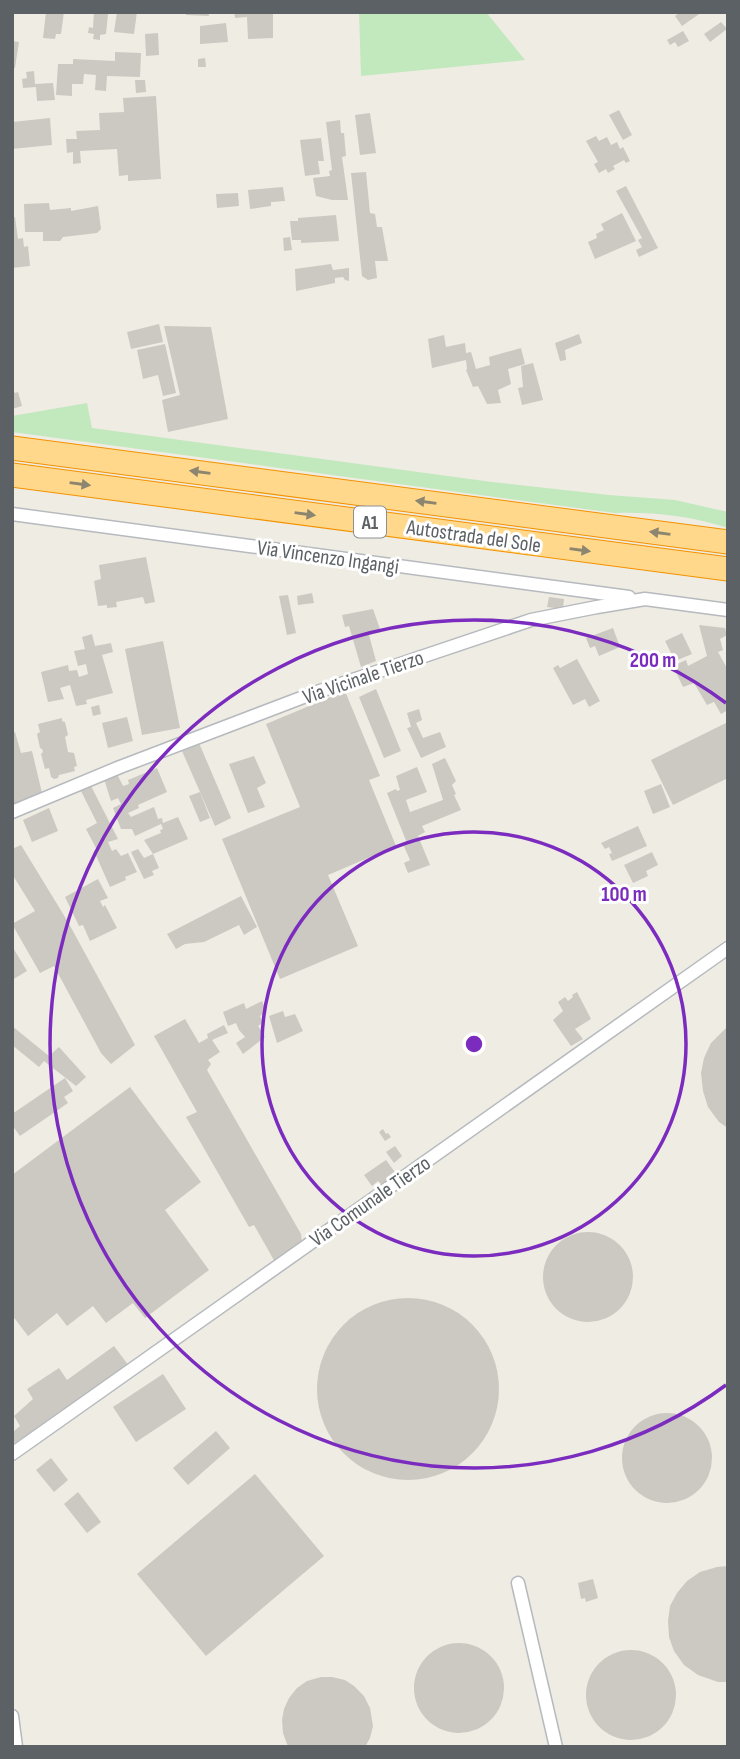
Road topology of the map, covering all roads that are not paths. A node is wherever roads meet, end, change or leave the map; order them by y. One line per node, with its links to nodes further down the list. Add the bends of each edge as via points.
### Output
1 (12, 448): 4 (highway, Autostrada del Sole / A1, one-way to 1)
2 (12, 475): 5 (highway, Autostrada del Sole / A1, one-way to 5)
3 (12, 514): 6 (street, Via Vincenzo Ingangi)
4 (728, 542)
5 (728, 569)
6 (645, 599): 7 (street, Via Vicinale Tierzo); 8 (street, Via Vicinale Tierzo, via 531,620 327,688)
7 (728, 610)
8 (12, 812)
9 (728, 948): 10 (street, Via Comunale Tierzo)
10 (12, 1454)
11 (518, 1583): 14 (street)
12 (12, 1716): 13 (street)
13 (16, 1747)
14 (556, 1747)

